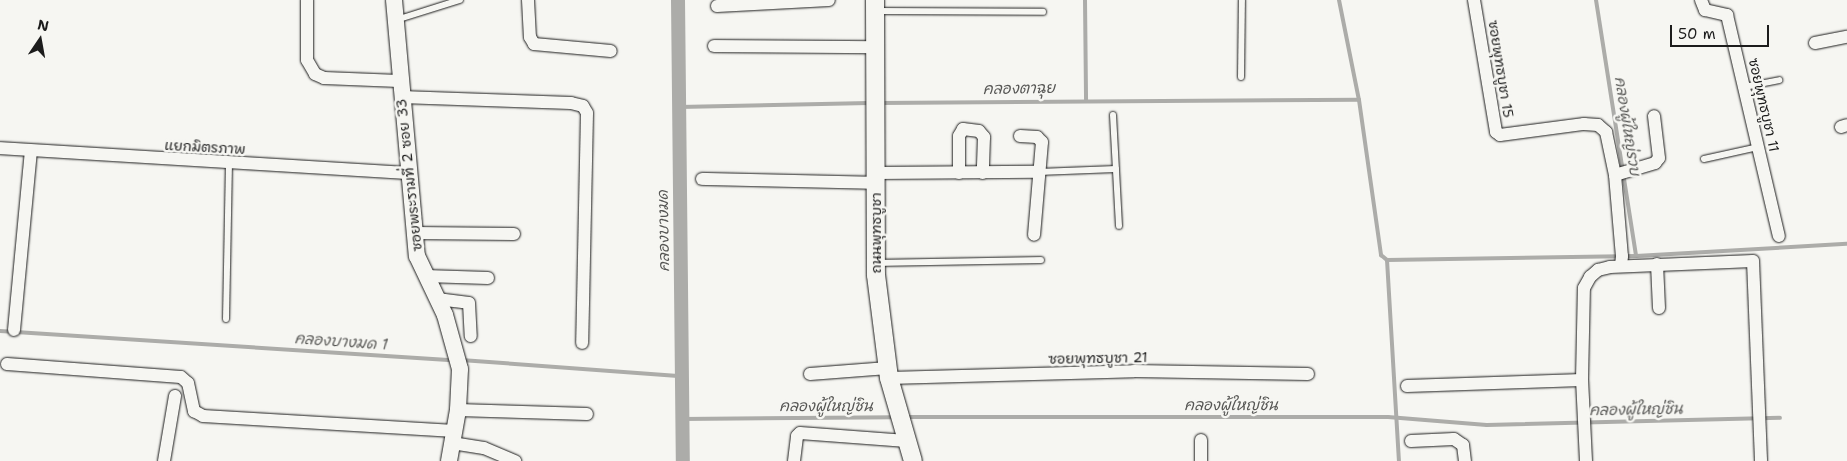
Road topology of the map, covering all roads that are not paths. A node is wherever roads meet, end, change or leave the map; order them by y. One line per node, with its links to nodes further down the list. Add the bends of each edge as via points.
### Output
1 (307, 0): 20 (street, via 306,60 315,74 324,78)
2 (394, 0): 12 (street, ซอยพระรามที่ 2 ซอย 33)
3 (460, 0): 12 (lane)
4 (528, 0): 17 (street, via 530,38 534,44)
5 (829, 0): 9 (street)
6 (1242, 0): 18 (lane)
7 (1474, 0): 36 (street, ซอยพุทธบูชา 15, via 1496,132 1500,135 1598,125 1606,132)
8 (1702, 0): 21 (street, ซอยพุทธบูชา 11, via 1705,10 1728,14)
9 (717, 6)
10 (875, 6): 11 (lane); 16 (main road, ถนนพุทธบูชา)
11 (1043, 12)
12 (395, 21): 20 (street, ซอยพระรามที่ 2 ซอย 33)
13 (1847, 37): 14 (street)
14 (1815, 43)
15 (714, 46): 16 (street)
16 (874, 47): 37 (main road, ถนนพุทธบูชา)
17 (611, 51)
18 (1241, 77)
19 (1779, 80): 21 (lane)
20 (399, 81): 22 (street, ซอยพระรามที่ 2 ซอย 33)
21 (1744, 87): 26 (street, ซอยพุทธบูชา 11)
22 (401, 98): 33 (street, ซอยพระรามที่ 2 ซอย 33); 55 (street, via 583,106 587,113)
23 (1113, 115): 31 (lane)
24 (1654, 116): 36 (street, via 1659,158 1655,163)
25 (1020, 136): 32 (street, via 1041,138)
26 (1758, 147): 29 (lane); 43 (street, ซอยพุทธบูชา 11)
27 (0, 148): 28 (street, แยกมิตรภาพ)
28 (31, 151): 30 (street, แยกมิตรภาพ); 53 (street)
29 (1704, 159)
30 (229, 163): 33 (street, แยกมิตรภาพ); 52 (lane)
31 (1116, 169): 32 (lane); 39 (lane)
32 (1038, 172): 35 (street); 42 (street)
33 (409, 173): 40 (street, ซอยพระรามที่ 2 ซอย 33)
34 (959, 173): 35 (street); 35 (street, via 959,132 963,129 979,131 984,137); 37 (street)
35 (982, 173)
36 (1615, 175): 47 (street, ซอยพุทธบูชา 15)
37 (876, 178): 38 (street); 45 (main road, ถนนพุทธบูชา)
38 (702, 179)
39 (1119, 226)
40 (415, 233): 41 (street); 48 (street, ซอยพระรามที่ 2 ซอย 33, via 417,256)
41 (514, 234)
42 (1034, 235)
43 (1779, 236)
44 (1041, 260): 45 (lane)
45 (876, 263): 57 (main road, ถนนพุทธบูชา)
46 (1657, 264): 47 (street); 51 (street); 77 (street, via 1753,261)
47 (1621, 266): 60 (street, via 1598,270 1584,288)
48 (425, 276): 49 (street); 50 (street, ซอยพระรามที่ 2 ซอย 33)
49 (488, 278)
50 (437, 299): 54 (street, via 469,303); 63 (street, ซอยพระรามที่ 2 ซอย 33, via 460,369)
51 (1659, 308)
52 (226, 319)
53 (14, 330)
54 (471, 336)
55 (582, 343)
56 (7, 364): 66 (street, via 180,376 188,383 194,411 203,416)
57 (888, 373): 58 (street, ซอยพุทธบูชา 21); 59 (street, ซอยพุทธบูชา 21, via 1134,371); 65 (main road, ถนนพุทธบูชา)
58 (810, 374)
59 (1308, 374)
60 (1582, 380): 61 (street); 76 (street)
61 (1407, 386)
62 (175, 396): 69 (street)
63 (458, 410): 64 (street); 66 (street, ซอยพระรามที่ 2 ซอย 33)
64 (587, 414)
65 (905, 434): 72 (street, via 800,433); 73 (main road, ถนนพุทธบูชา)
66 (454, 437): 70 (street, ซอยพระรามที่ 2 ซอย 33); 71 (street)
67 (1201, 440): 74 (street)
68 (1411, 440): 75 (street, via 1454,439 1463,445)
69 (164, 461)
70 (449, 461)
71 (515, 461)
72 (794, 461)
73 (913, 461)
74 (1201, 461)
75 (1465, 461)
76 (1586, 461)
77 (1761, 461)

